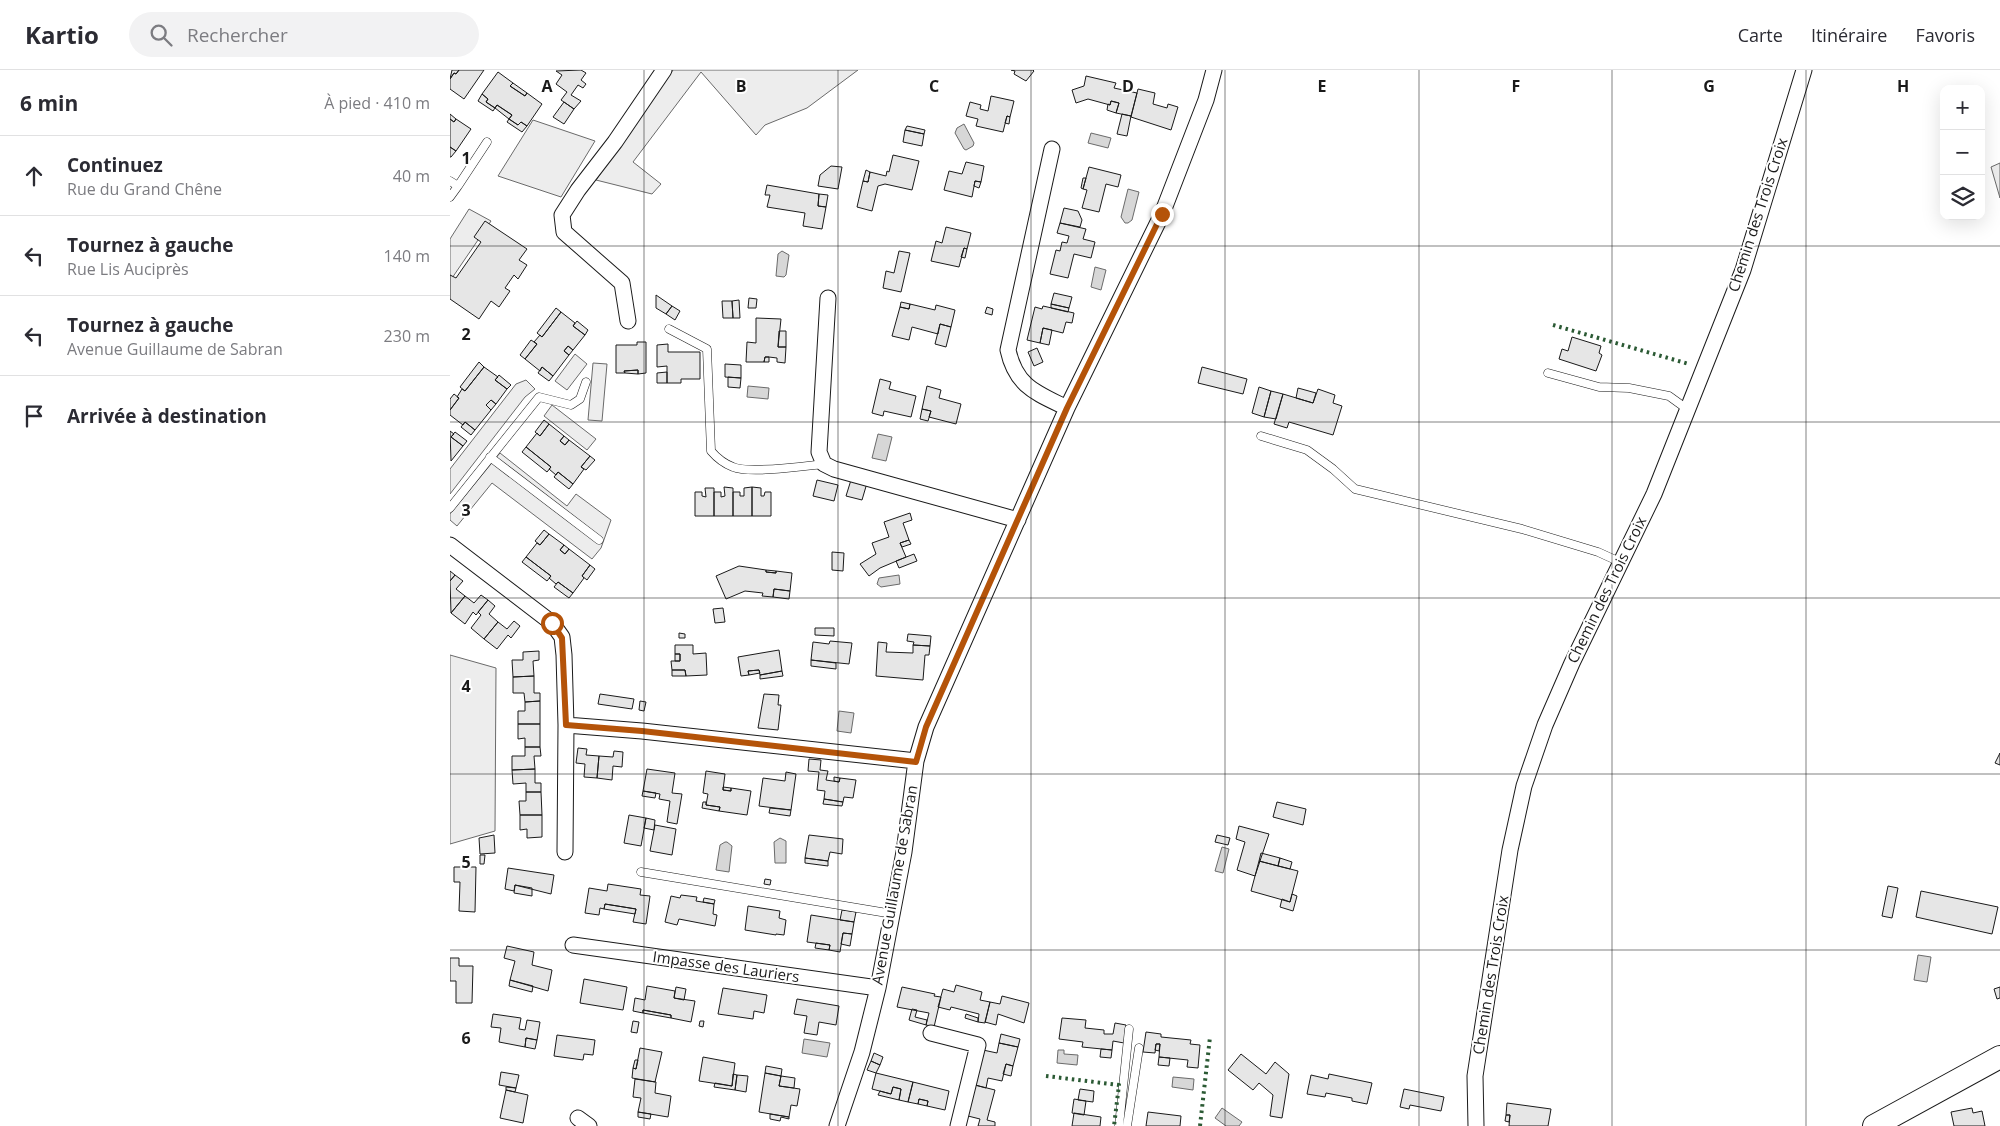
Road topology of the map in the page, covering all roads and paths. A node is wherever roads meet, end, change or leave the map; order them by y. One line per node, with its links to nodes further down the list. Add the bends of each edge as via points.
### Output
1 (664, 70): 10 (street, via 562,215 564,232 622,283)
2 (1214, 70): 14 (street, Avenue Guillaume de Sabran, via 1206,100 1162,214)
3 (1804, 70): 15 (street, Chemin des Trois Croix, via 1743,270)
4 (487, 142): 7 (lane)
5 (1052, 150): 14 (street, via 1008,350 1012,365 1023,382 1033,391)
6 (450, 181): 7 (lane)
7 (458, 186): 8 (lane)
8 (450, 198)
9 (828, 298): 18 (street, via 819,452)
10 (628, 321)
11 (669, 329): 18 (lane, via 707,348 711,451 717,458 735,468 771,469)
12 (1548, 373): 15 (lane, via 1599,387 1629,388 1669,396)
13 (586, 382): 17 (lane, via 580,399 571,405 538,397)
14 (1067, 408): 20 (street, Avenue Guillaume de Sabran)
15 (1687, 409): 23 (street, Chemin des Trois Croix, via 1654,494)
16 (1261, 436): 23 (lane, via 1307,450 1355,489 1522,529)
17 (490, 457): 19 (lane); 21 (lane)
18 (824, 464): 20 (street)
19 (450, 508)
20 (1018, 520): 25 (street, Avenue Guillaume de Sabran, via 926,727)
21 (599, 540)
22 (450, 545): 24 (street, via 552,623 562,638)
23 (1620, 562): 39 (street, Chemin des Trois Croix, via 1545,724 1524,786 1510,850 1475,1076)
24 (566, 725): 25 (street); 26 (street)
25 (916, 762): 28 (street, Avenue Guillaume de Sabran)
26 (565, 852)
27 (641, 872): 28 (lane)
28 (892, 914): 30 (street, Avenue Guillaume de Sabran)
29 (574, 945): 30 (street, Impasse des Lauriers)
30 (878, 988): 35 (street, Avenue Guillaume de Sabran, via 862,1052)
31 (1129, 1029): 37 (lane)
32 (931, 1033): 36 (street, via 978,1045)
33 (1139, 1048): 38 (lane)
34 (2000, 1057): 40 (main road)
35 (837, 1126)
36 (958, 1126)
37 (1119, 1126)
38 (1127, 1126)
39 (1476, 1126)
40 (1874, 1126)

